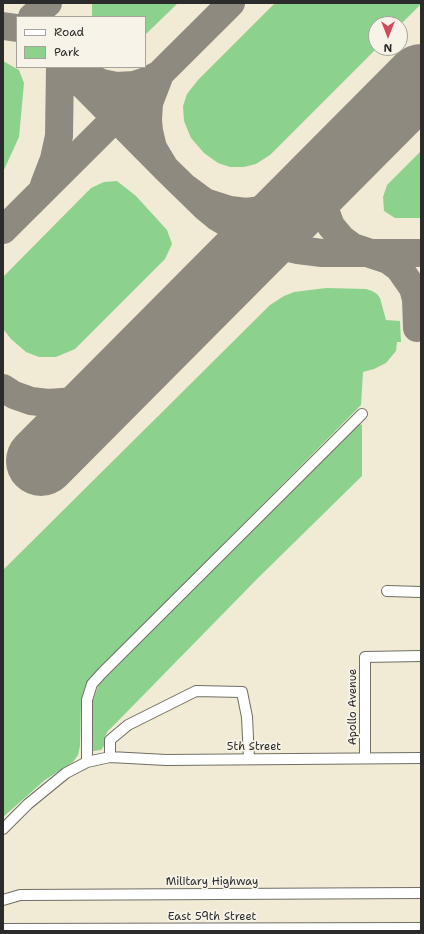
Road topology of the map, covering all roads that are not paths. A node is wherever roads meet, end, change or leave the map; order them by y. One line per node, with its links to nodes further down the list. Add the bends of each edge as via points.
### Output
1 (362, 414): 9 (street, via 92,684 87,700)
2 (387, 591): 3 (street)
3 (421, 592)
4 (421, 656): 6 (street, Apollo Avenue, via 365,657)
5 (110, 757): 8 (street, 5th Street, via 166,760); 8 (street, via 110,740 128,725 196,692 242,692 247,717); 9 (street, 5th Street)
6 (365, 758): 7 (street, 5th Street); 8 (street, 5th Street)
7 (421, 758)
8 (249, 759)
9 (87, 762): 10 (street, 5th Street, via 66,773 28,804)
10 (3, 829)
11 (421, 893): 12 (street, Military Highway, via 20,895)
12 (3, 900)
13 (421, 928): 19 (street, East 59th Street)
14 (3, 929): 15 (street, East 59th Street)
15 (43, 930): 16 (street, East 59th Street)
16 (123, 930): 17 (street, East 59th Street)
17 (198, 930): 18 (street, East 59th Street)
18 (277, 930): 19 (street, East 59th Street)
19 (356, 930)

